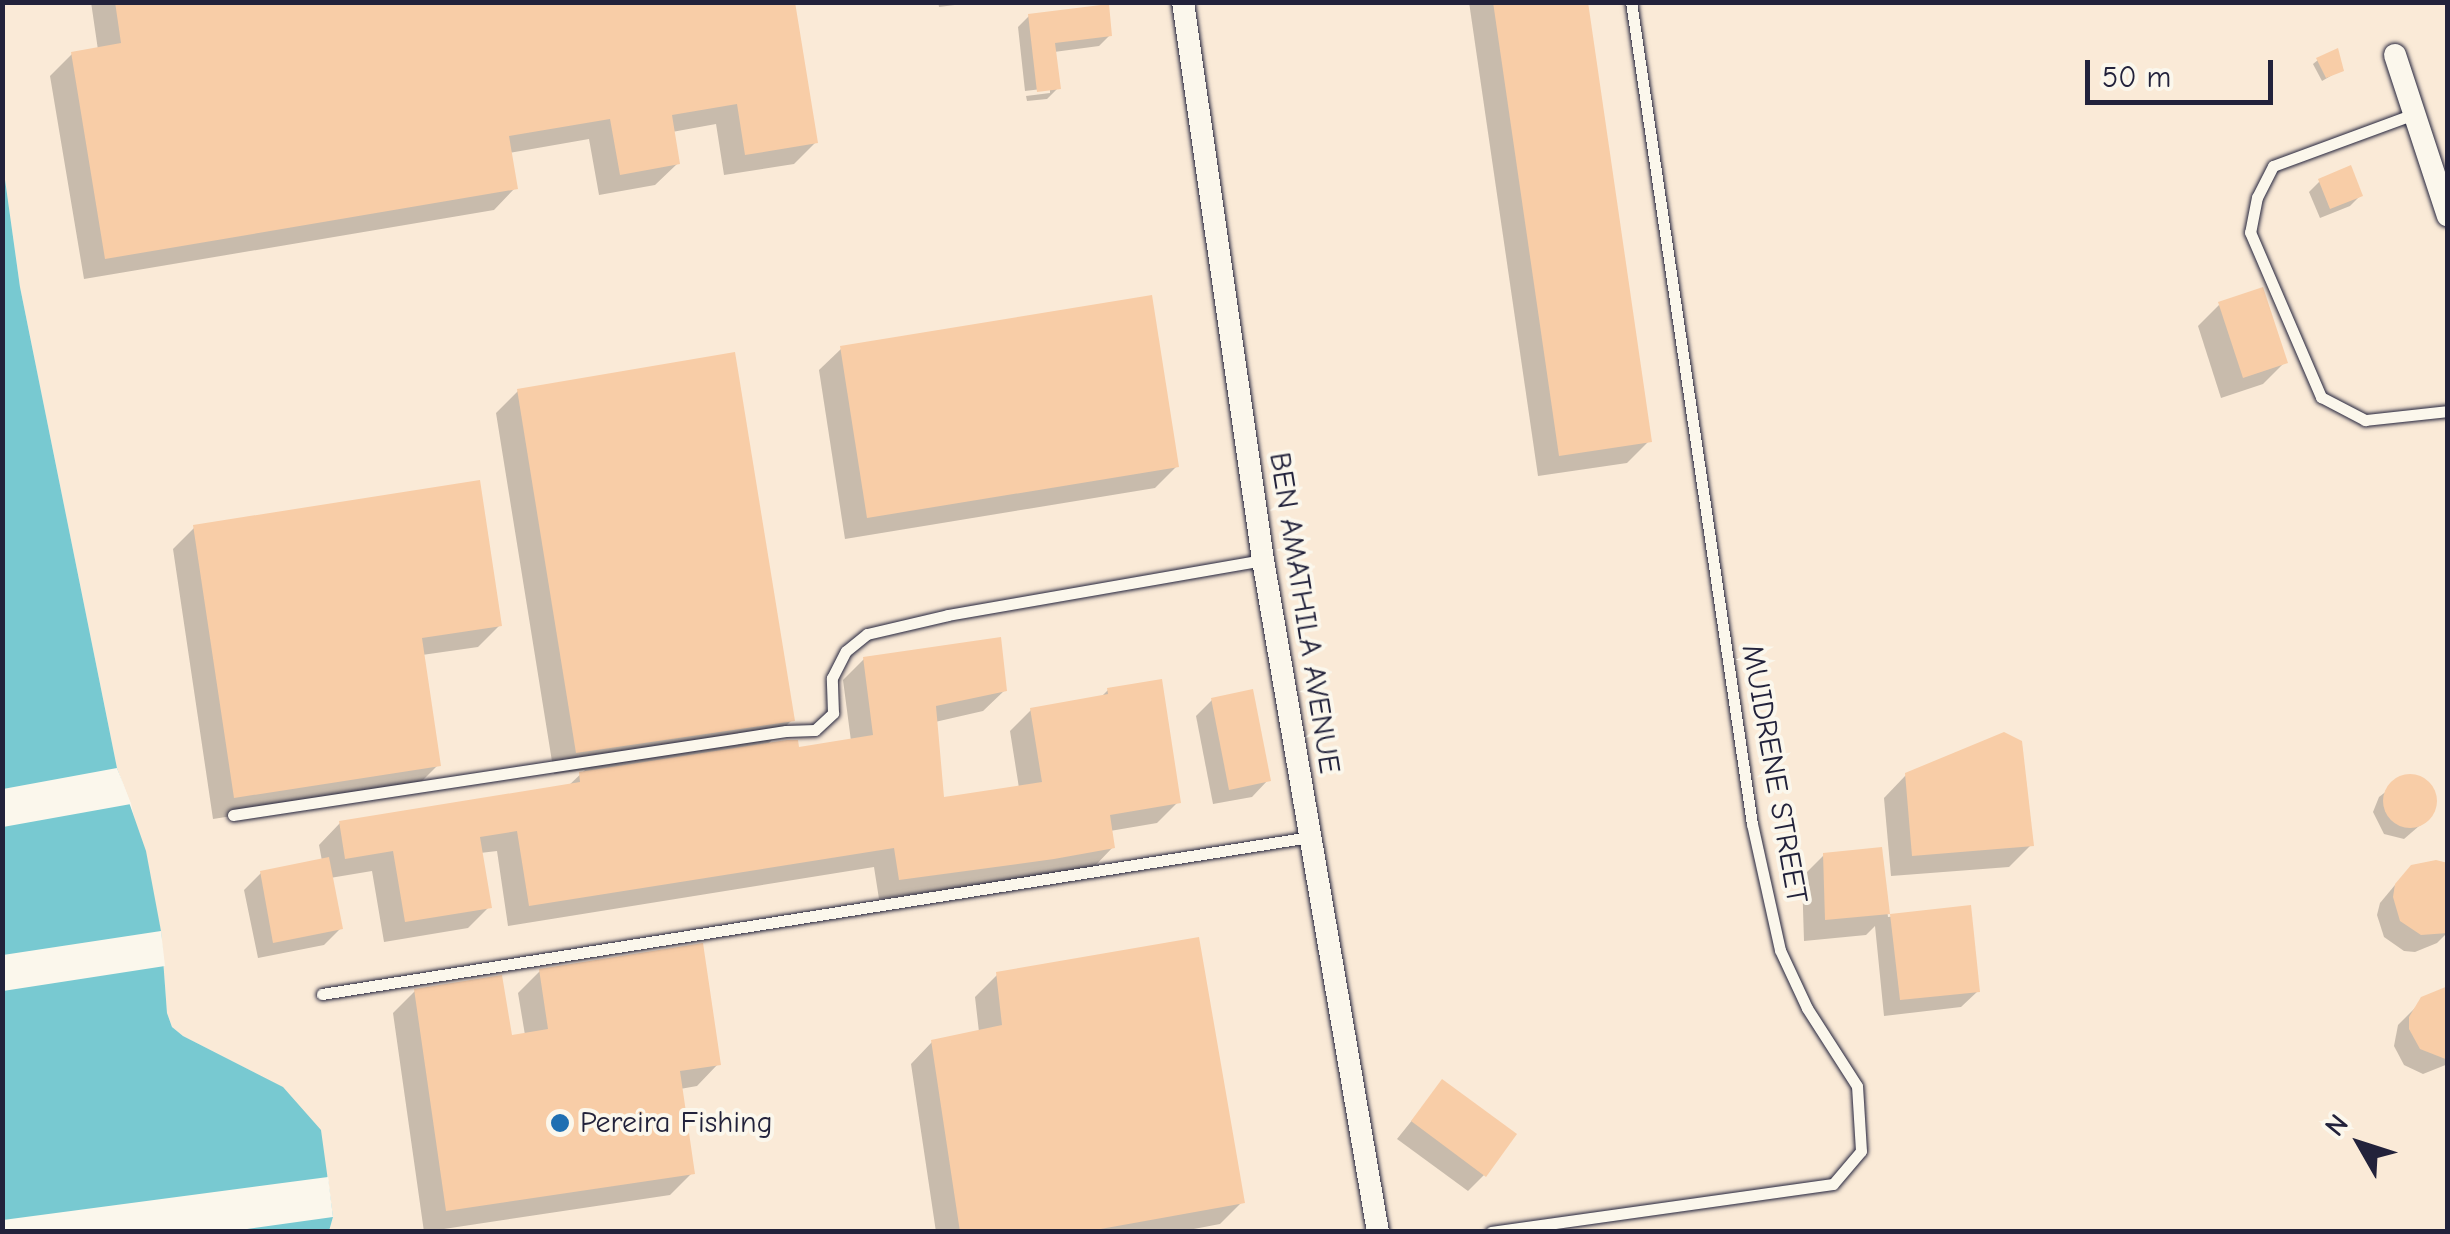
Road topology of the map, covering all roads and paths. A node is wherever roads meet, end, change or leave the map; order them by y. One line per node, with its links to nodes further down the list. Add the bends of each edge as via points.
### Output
1 (1183, 2): 7 (street, BEN AMATHILA AVENUE)
2 (1631, 2): 12 (lane, MUIDRENE STREET, via 1752,824 1780,950 1807,1008 1857,1086 1861,1151 1833,1184)
3 (2395, 55): 4 (street)
4 (2414, 114): 5 (street); 6 (lane, via 2274,166 2257,197 2250,232 2321,397 2365,420)
5 (2448, 216)
6 (2448, 411)
7 (1263, 560): 8 (lane, via 868,634 846,651 832,678 833,712 815,730); 9 (street, BEN AMATHILA AVENUE)
8 (233, 815)
9 (1310, 837): 10 (lane); 11 (street, BEN AMATHILA AVENUE)
10 (322, 994)
11 (1378, 1232)
12 (1491, 1232)

